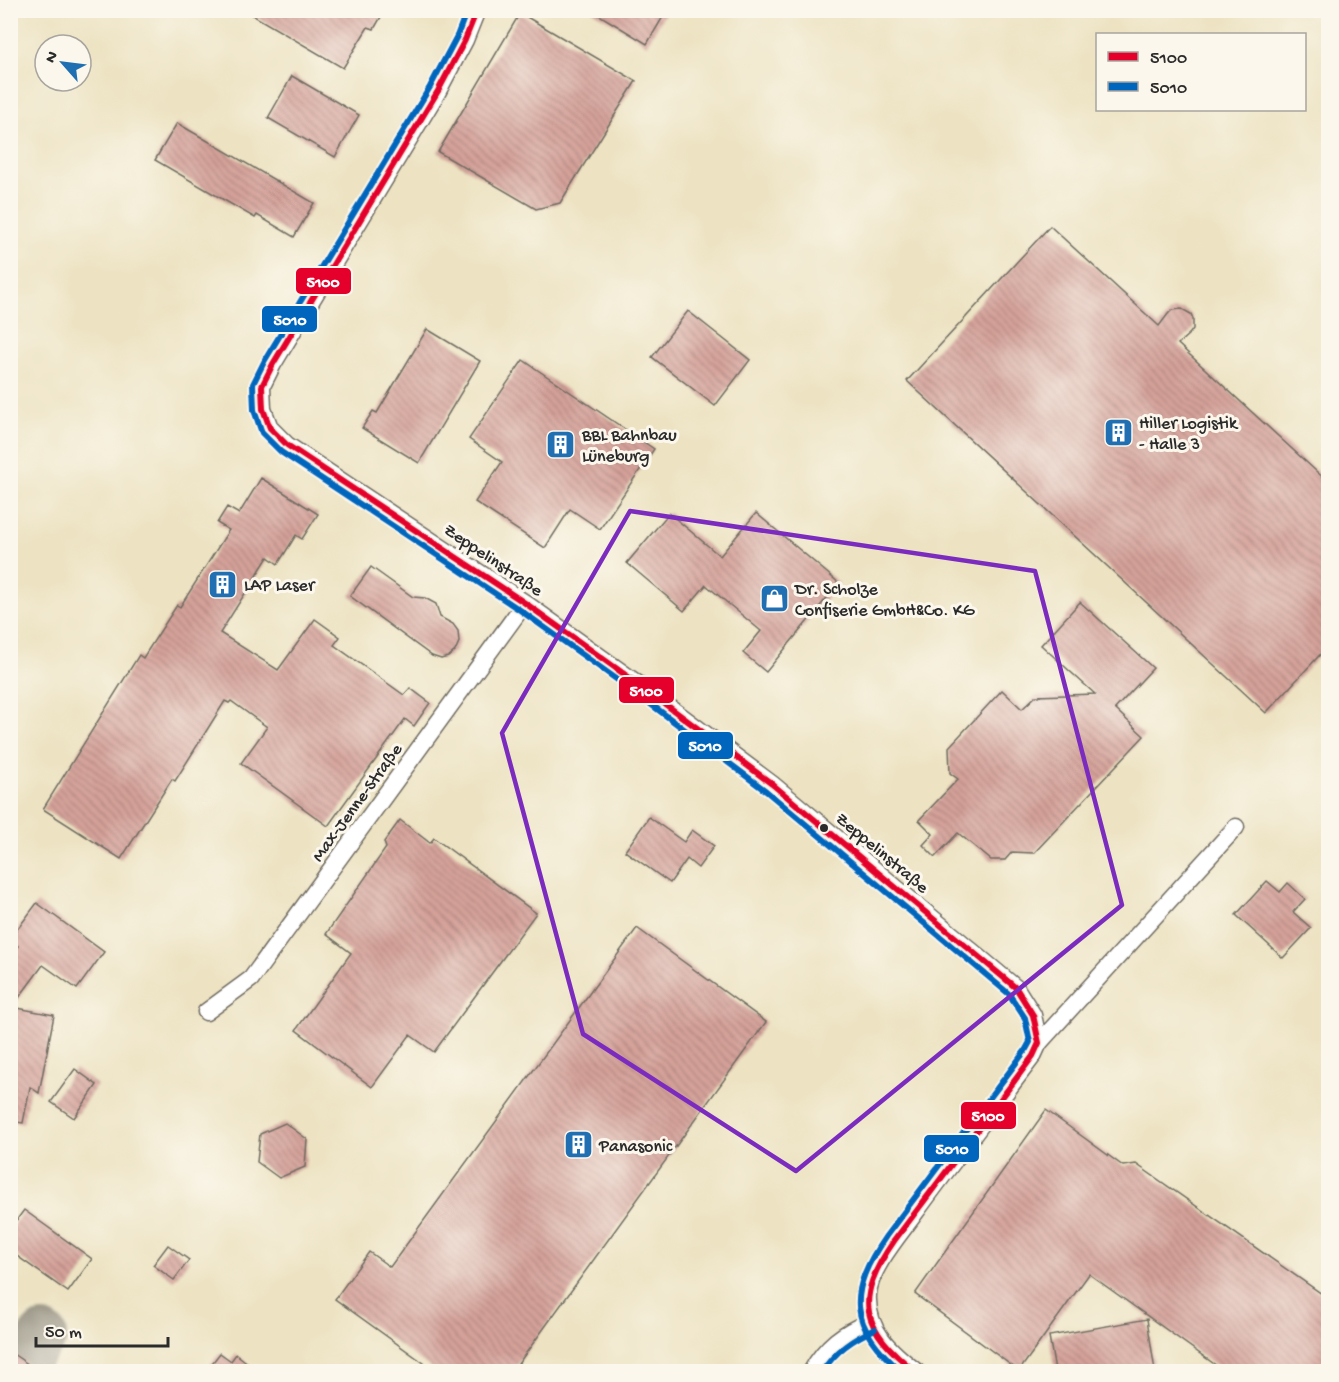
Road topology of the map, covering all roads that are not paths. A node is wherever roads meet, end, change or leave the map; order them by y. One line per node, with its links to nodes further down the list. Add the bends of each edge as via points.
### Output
1 (477, 10): 2 (street, Zeppelinstraße, via 438,91 273,364 262,386 263,409 270,428 286,444)
2 (525, 603): 4 (street, Max-Jenne-Straße, via 251,979); 5 (street, Zeppelinstraße, via 772,784 1016,988 1033,1015)
3 (1236, 827): 5 (street)
4 (206, 1012)
5 (1039, 1043): 6 (street, via 882,1259 867,1293)
6 (871, 1321): 7 (street, via 840,1337); 8 (street, via 881,1340)
7 (811, 1371)
8 (917, 1371)

